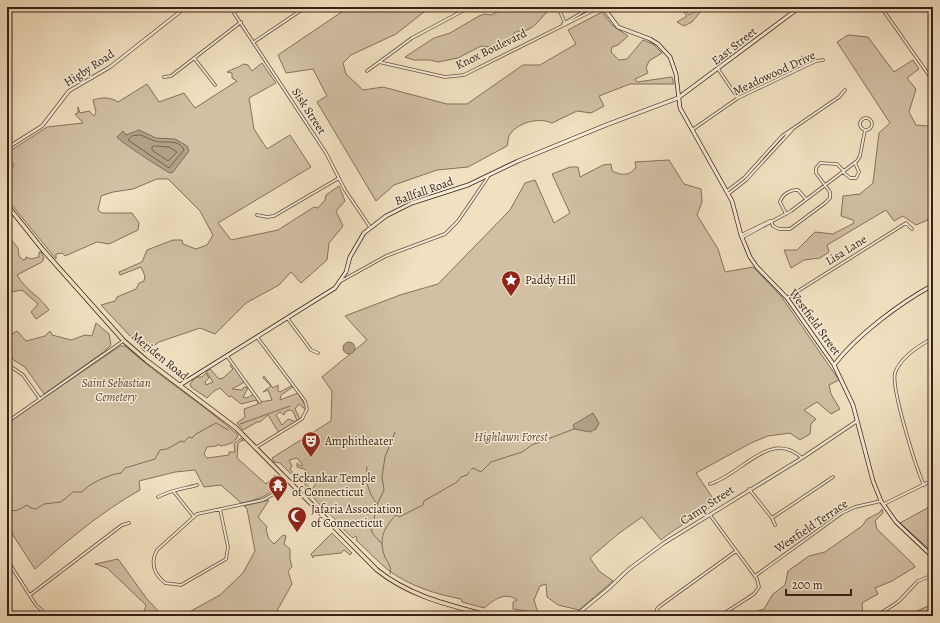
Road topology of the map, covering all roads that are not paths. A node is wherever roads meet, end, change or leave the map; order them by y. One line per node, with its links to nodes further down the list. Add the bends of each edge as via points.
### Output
1 (186, 7): 27 (street, Higby Road, via 112,66 69,91 46,123)
2 (230, 7): 11 (street, Sisk Street)
3 (306, 7): 13 (street)
4 (470, 7): 16 (street, via 412,38)
5 (558, 7): 12 (street)
6 (591, 7): 12 (street, Knox Boulevard)
7 (600, 7): 12 (street, Knox Boulevard)
8 (603, 7): 23 (main road, Westfield Street, via 618,27 650,39 665,50 676,74)
9 (800, 7): 17 (main road, East Street)
10 (881, 7): 20 (street)
11 (241, 22): 13 (street, Sisk Street); 14 (street)
12 (565, 23): 16 (street, Knox Boulevard, via 464,75 455,77)
13 (254, 42): 31 (street, Sisk Street, via 326,153)
14 (194, 58): 19 (street, via 171,76); 21 (street)
15 (824, 60): 24 (street, Meadowood Drive, via 816,61)
16 (379, 62): 18 (street)
17 (718, 69): 23 (main road, East Street); 24 (street)
18 (367, 70)
19 (164, 78)
20 (933, 81)
21 (215, 85)
22 (845, 90): 33 (street, via 839,97 782,136 745,179)
23 (678, 98): 25 (main road, Westfield Street); 30 (main road, Ballfall Road, via 518,161)
24 (738, 98): 25 (street, Meadowood Drive)
25 (692, 130): 33 (main road, Westfield Street)
26 (865, 130): 26 (street, via 870,129 872,125 867,118 860,122 860,126); 28 (street, via 860,156)
27 (7, 148)
28 (855, 163): 29 (street); 29 (street, via 859,172 856,178 850,178)
29 (844, 171): 32 (street); 32 (street, via 837,164 820,163 816,173)
30 (488, 177): 39 (main road, Ballfall Road, via 412,203); 42 (street, via 458,221 445,234 386,256)
31 (339, 178): 37 (street, via 276,214 267,217); 39 (street, Sisk Street)
32 (826, 184): 34 (street); 38 (street, via 830,192 828,201 794,226 786,230 779,229 773,226)
33 (728, 193): 41 (main road, Westfield Street)
34 (806, 199): 36 (street); 36 (street, via 795,190 786,194 780,202)
35 (7, 205): 48 (highway, Meriden Road)
36 (786, 214): 38 (street)
37 (257, 215)
38 (771, 221): 41 (street)
39 (370, 227): 42 (main road, Ballfall Road, via 355,247)
40 (912, 229): 44 (street, Lisa Lane, via 906,223)
41 (741, 237): 44 (main road, Westfield Street, via 757,267)
42 (341, 281): 45 (main road, Ballfall Road, via 335,288)
43 (933, 285): 52 (main road, via 908,300 850,346)
44 (787, 298): 52 (main road, Westfield Street)
45 (288, 319): 46 (main road, Ballfall Road); 49 (street, via 311,350)
46 (257, 337): 50 (main road, Ballfall Road); 58 (street, via 305,401 307,408 302,420)
47 (933, 338): 65 (street, via 903,361 894,380 915,465)
48 (124, 340): 53 (highway, Meriden Road); 54 (street)
49 (318, 353)
50 (227, 355): 53 (main road, Ballfall Road); 55 (street)
51 (7, 364): 54 (street, via 23,375)
52 (834, 365): 56 (main road, Westfield Street, via 850,397)
53 (180, 385): 58 (highway, Meriden Road, via 223,418)
54 (40, 399): 57 (street)
55 (260, 402)
56 (857, 421): 59 (street, Camp Street); 69 (main road, Westfield Street, via 873,481)
57 (7, 422)
58 (255, 448): 61 (highway, Meriden Road)
59 (802, 458): 63 (street, via 790,449 770,450); 66 (street, Camp Street)
60 (833, 477): 74 (street)
61 (287, 480): 71 (street, via 263,500); 83 (highway, Meriden Road, via 371,565 396,584 425,598)
62 (933, 480): 65 (street)
63 (710, 484)
64 (197, 485): 67 (street, via 181,487)
65 (924, 485): 70 (street)
66 (749, 489): 72 (street, Camp Street); 74 (street)
67 (174, 492): 68 (street, via 169,491); 73 (street)
68 (158, 497)
69 (881, 500): 70 (main road, Westfield Street); 81 (street, Westfield Terrace, via 842,512)
70 (883, 504): 78 (main road, Westfield Street, via 896,522)
71 (220, 509): 73 (street); 73 (street, via 228,547 226,559 187,583 165,583 155,571 154,556)
72 (710, 515): 77 (street); 88 (street, Camp Street, via 653,550)
73 (194, 517)
74 (772, 518): 76 (street)
75 (130, 524): 82 (street, via 122,525)
76 (775, 525)
77 (736, 550): 81 (street); 89 (street, via 660,606)
78 (933, 557)
79 (7, 560): 82 (street)
80 (933, 575): 91 (street, via 918,581 898,602)
81 (755, 576): 90 (street, via 759,583 757,591)
82 (30, 595): 84 (street)
83 (483, 615): 85 (highway, Meriden Road)
84 (48, 616)
85 (490, 616)
86 (534, 616): 87 (street)
87 (537, 616)
88 (575, 616)
89 (656, 616)
90 (720, 616)
91 (876, 616)

